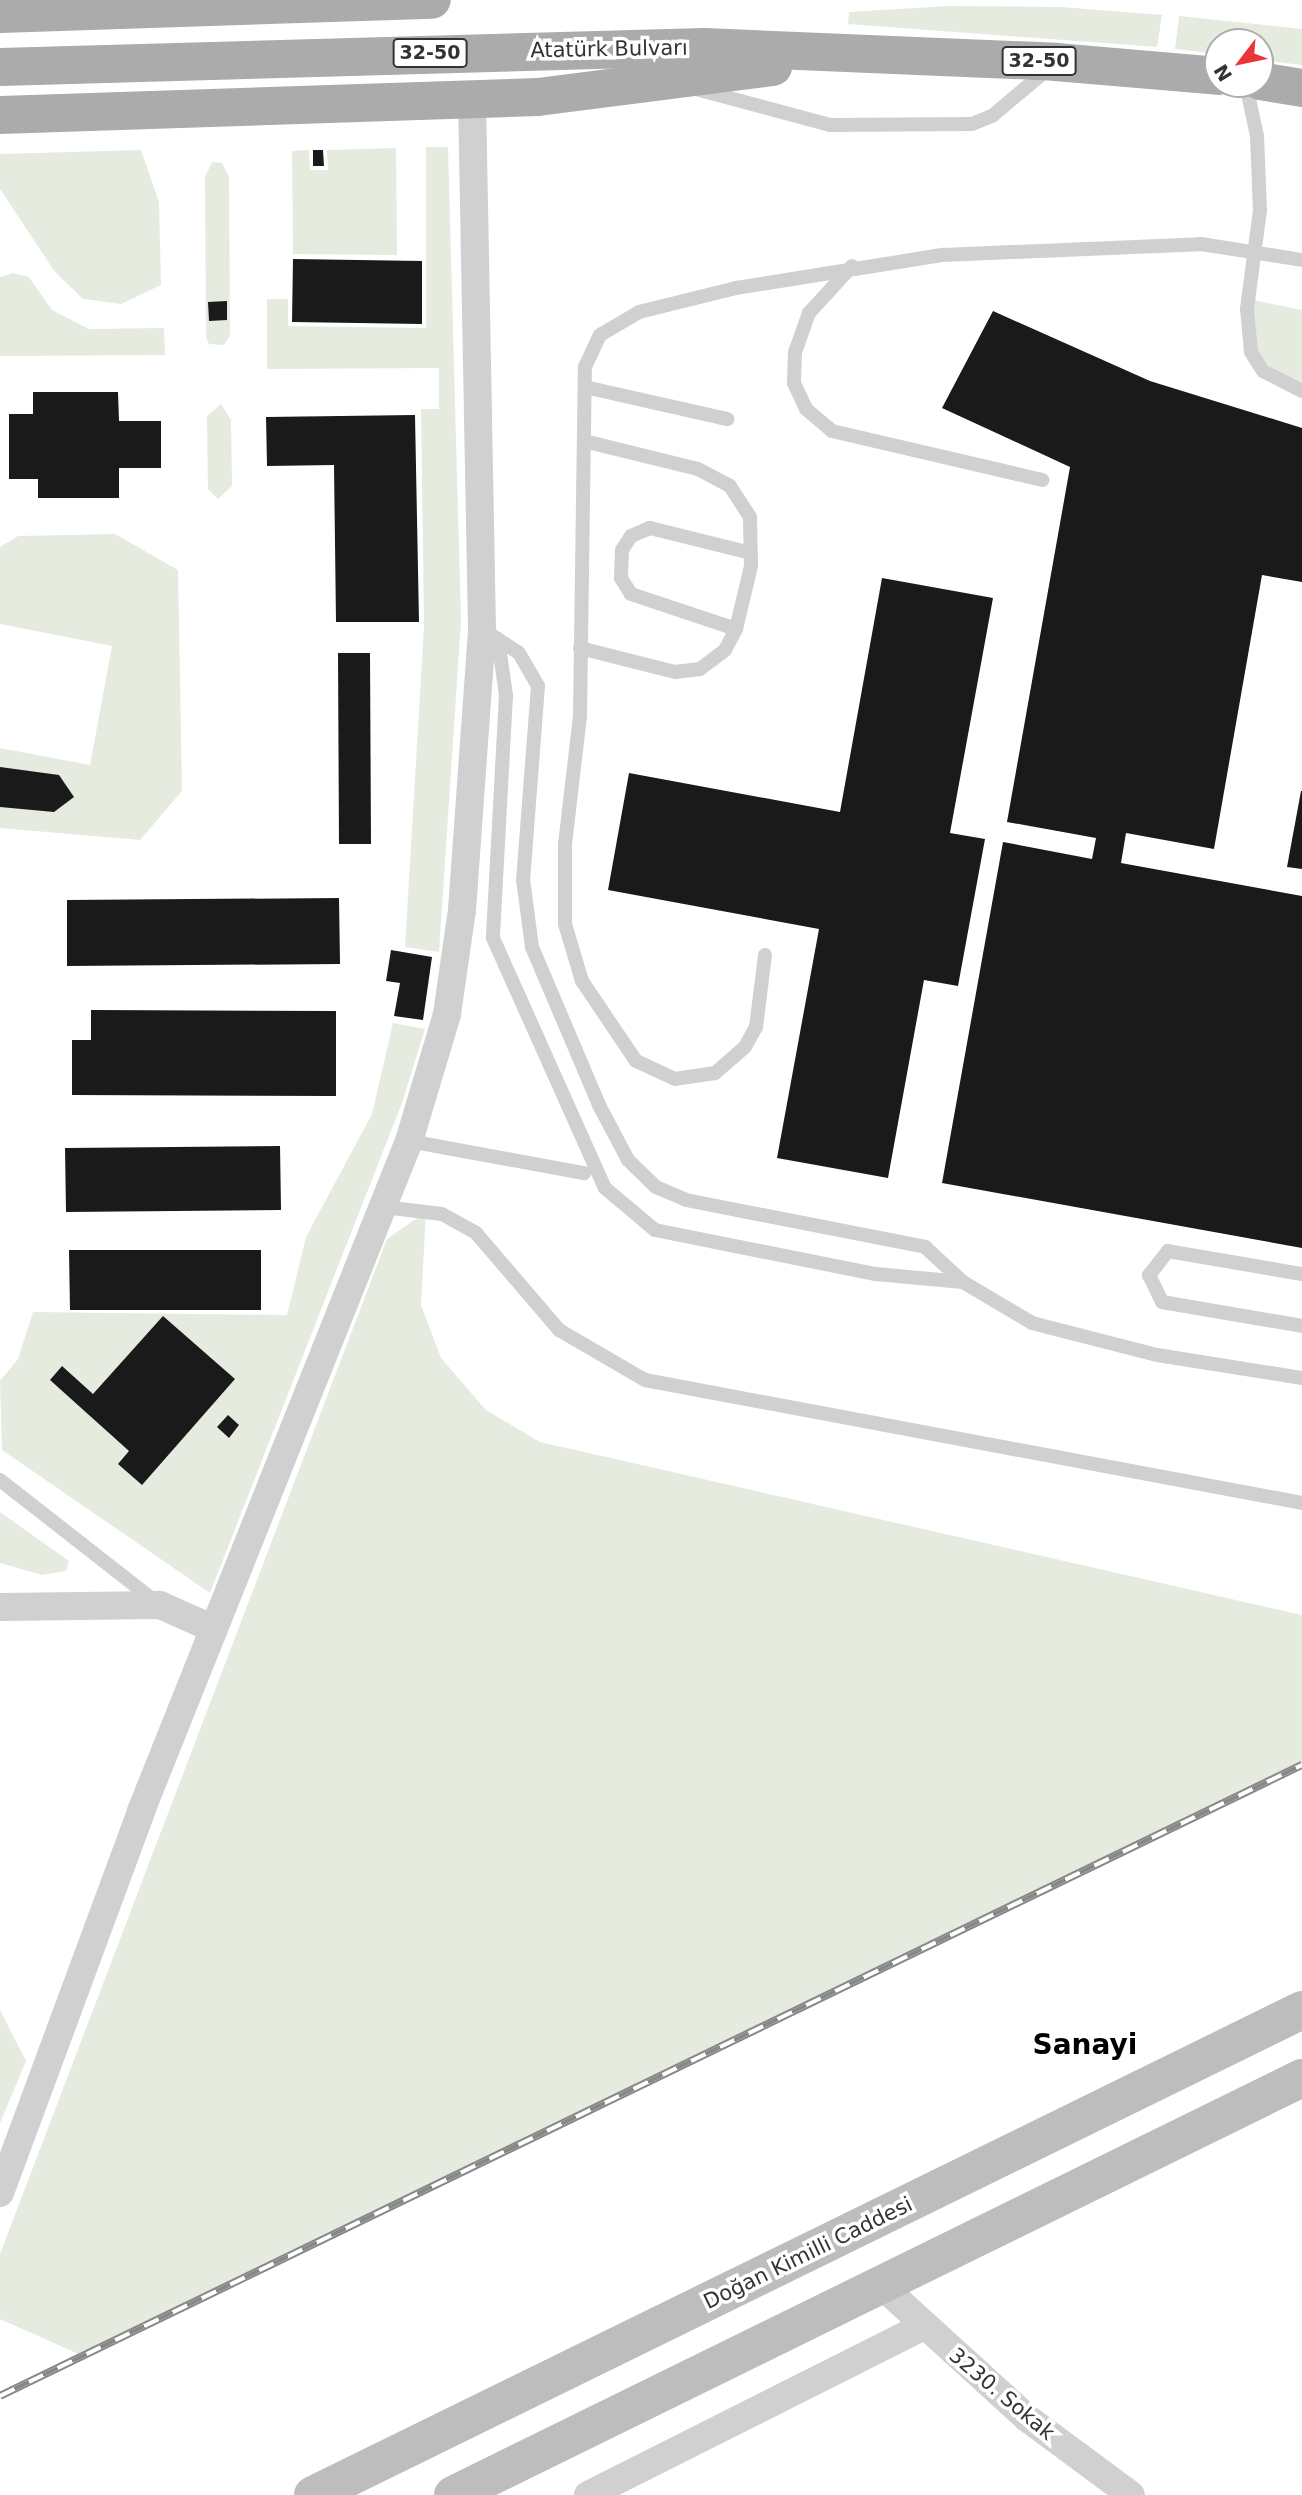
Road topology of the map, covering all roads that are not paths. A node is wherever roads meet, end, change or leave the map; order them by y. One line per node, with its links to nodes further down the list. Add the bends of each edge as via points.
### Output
1 (432, 0): 2 (main road)
2 (0, 14)
3 (860, 54): 4 (main road, Atatürk Bulvarı / 32-50); 5 (main road, Atatürk Bulvarı / 32-50, via 625,47); 7 (main road)
4 (1056, 62): 6 (main road, Atatürk Bulvarı / 32-50); 7 (lane, via 992,116 972,124 830,125)
5 (0, 67)
6 (1204, 75)
7 (671, 82): 11 (main road)
8 (1274, 83): 9 (main road)
9 (1302, 88)
10 (1249, 98): 13 (lane, via 1257,136 1260,210)
11 (472, 100): 12 (main road); 23 (street)
12 (0, 115)
13 (1254, 253): 14 (lane); 15 (lane, via 1201,244 943,255); 17 (lane, via 1247,309 1251,352 1263,371)
14 (1302, 260)
15 (852, 266): 16 (lane, via 639,312 600,335 585,367); 20 (lane, via 809,313 795,352 794,383 806,409 832,431)
16 (585, 387): 18 (lane); 19 (lane)
17 (1302, 391)
18 (727, 419)
19 (584, 441): 21 (lane, via 698,469 730,486 750,517); 24 (lane)
20 (1042, 480)
21 (751, 553): 22 (lane); 22 (lane, via 650,528 631,536 622,550 621,578 631,594)
22 (736, 629): 24 (lane, via 725,650 700,669 675,672)
23 (490, 634): 26 (street, via 456,964); 30 (lane, via 519,653 538,686 523,879 532,947 628,1160 656,1187 686,1200 925,1247); 30 (lane, via 506,695 493,938 605,1188 656,1230 876,1274)
24 (580, 648): 25 (lane, via 563,893 565,924 582,981 636,1061 661,1076 689,1080 715,1073 751,1038)
25 (765, 955)
26 (409, 1141): 27 (lane); 28 (street)
27 (584, 1173)
28 (384, 1207): 34 (lane, via 442,1214 476,1233 559,1330 645,1380); 37 (street)
29 (1302, 1274): 31 (lane, via 1168,1251 1149,1275 1162,1303)
30 (963, 1282): 32 (lane, via 1032,1323 1157,1355)
31 (1302, 1326)
32 (1302, 1378)
33 (0, 1479): 35 (lane)
34 (1302, 1503)
35 (160, 1605): 36 (street); 37 (street)
36 (0, 1607)
37 (214, 1629): 40 (street)
38 (1302, 2010): 43 (main road, Doğan Kimilli Caddesi)
39 (1302, 2078): 41 (main road)
40 (0, 2193)
41 (881, 2285): 42 (street, 3230. Sokak); 44 (main road)
42 (924, 2326): 45 (street); 46 (street, 3230. Sokak, via 1027,2418)
43 (332, 2491)
44 (453, 2495)
45 (588, 2495)
46 (1131, 2495)

